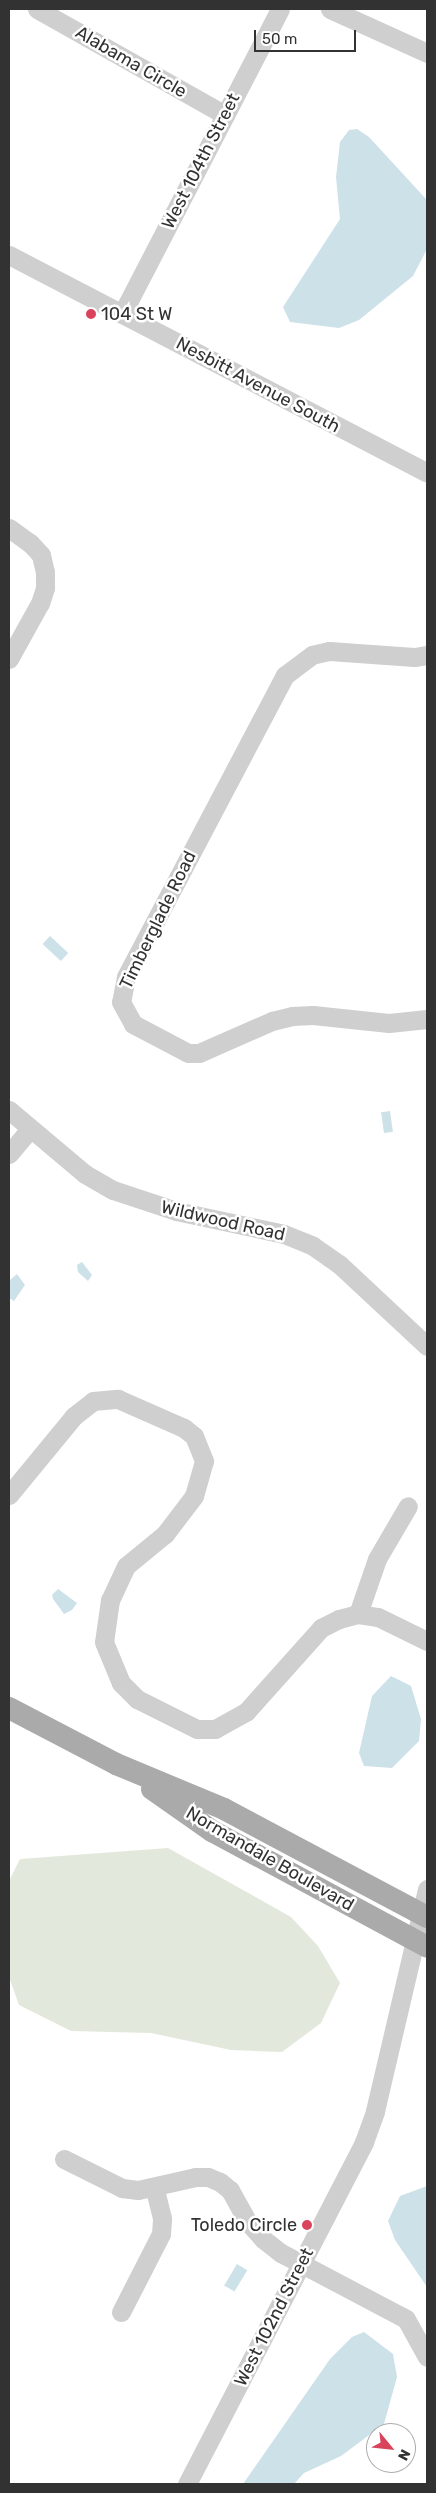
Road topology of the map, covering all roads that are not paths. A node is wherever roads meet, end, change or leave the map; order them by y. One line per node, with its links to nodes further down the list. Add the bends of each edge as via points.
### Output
1 (37, 9): 5 (street, Alabama Circle)
2 (280, 9): 5 (street, West 104th Street)
3 (330, 9): 4 (street)
4 (427, 53)
5 (225, 115): 7 (street, West 104th Street)
6 (9, 255): 7 (street, Nesbitt Avenue South)
7 (122, 314): 8 (street, Nesbitt Avenue South)
8 (427, 473)
9 (9, 528): 11 (street, via 30,542 41,555 45,588)
10 (427, 655): 12 (street, Timberglade Road, via 414,657 329,651 312,655 285,675 126,977 121,1002 133,1024 188,1053 199,1053 272,1021 292,1016 313,1014 389,1023)
11 (9, 659)
12 (427, 1019)
13 (9, 1110): 14 (street, Wildwood Road)
14 (30, 1129): 15 (street); 16 (street, Wildwood Road, via 85,1174 114,1190 176,1211 284,1234 313,1246 339,1264)
15 (9, 1154)
16 (427, 1346)
17 (9, 1495): 19 (street, via 74,1416 94,1401 118,1399 184,1428 194,1436 204,1461 194,1496 165,1534 126,1566 110,1600 104,1642 120,1683 137,1699 197,1729 215,1729 232,1723 246,1712 321,1628)
18 (408, 1506): 19 (street, via 377,1559)
19 (358, 1614): 20 (street, via 378,1617)
20 (427, 1641)
21 (9, 1708): 22 (main road, Normandale Boulevard)
22 (116, 1764): 24 (main road, Normandale Boulevard, via 224,1809); 25 (main road, Normandale Boulevard, via 212,1830)
23 (427, 1889): 24 (street, West 102nd Street)
24 (425, 1915): 25 (street, West 102nd Street)
25 (421, 1944): 28 (street, West 102nd Street, via 402,1987 377,2103 364,2142)
26 (64, 2159): 27 (street, via 122,2188)
27 (154, 2187): 28 (street, via 195,2177 208,2177 220,2182 230,2190 248,2222 263,2239); 29 (street, via 162,2218 160,2234)
28 (301, 2264): 30 (street, via 406,2319); 31 (street, West 102nd Street)
29 (121, 2312)
30 (427, 2357)
31 (188, 2484)

